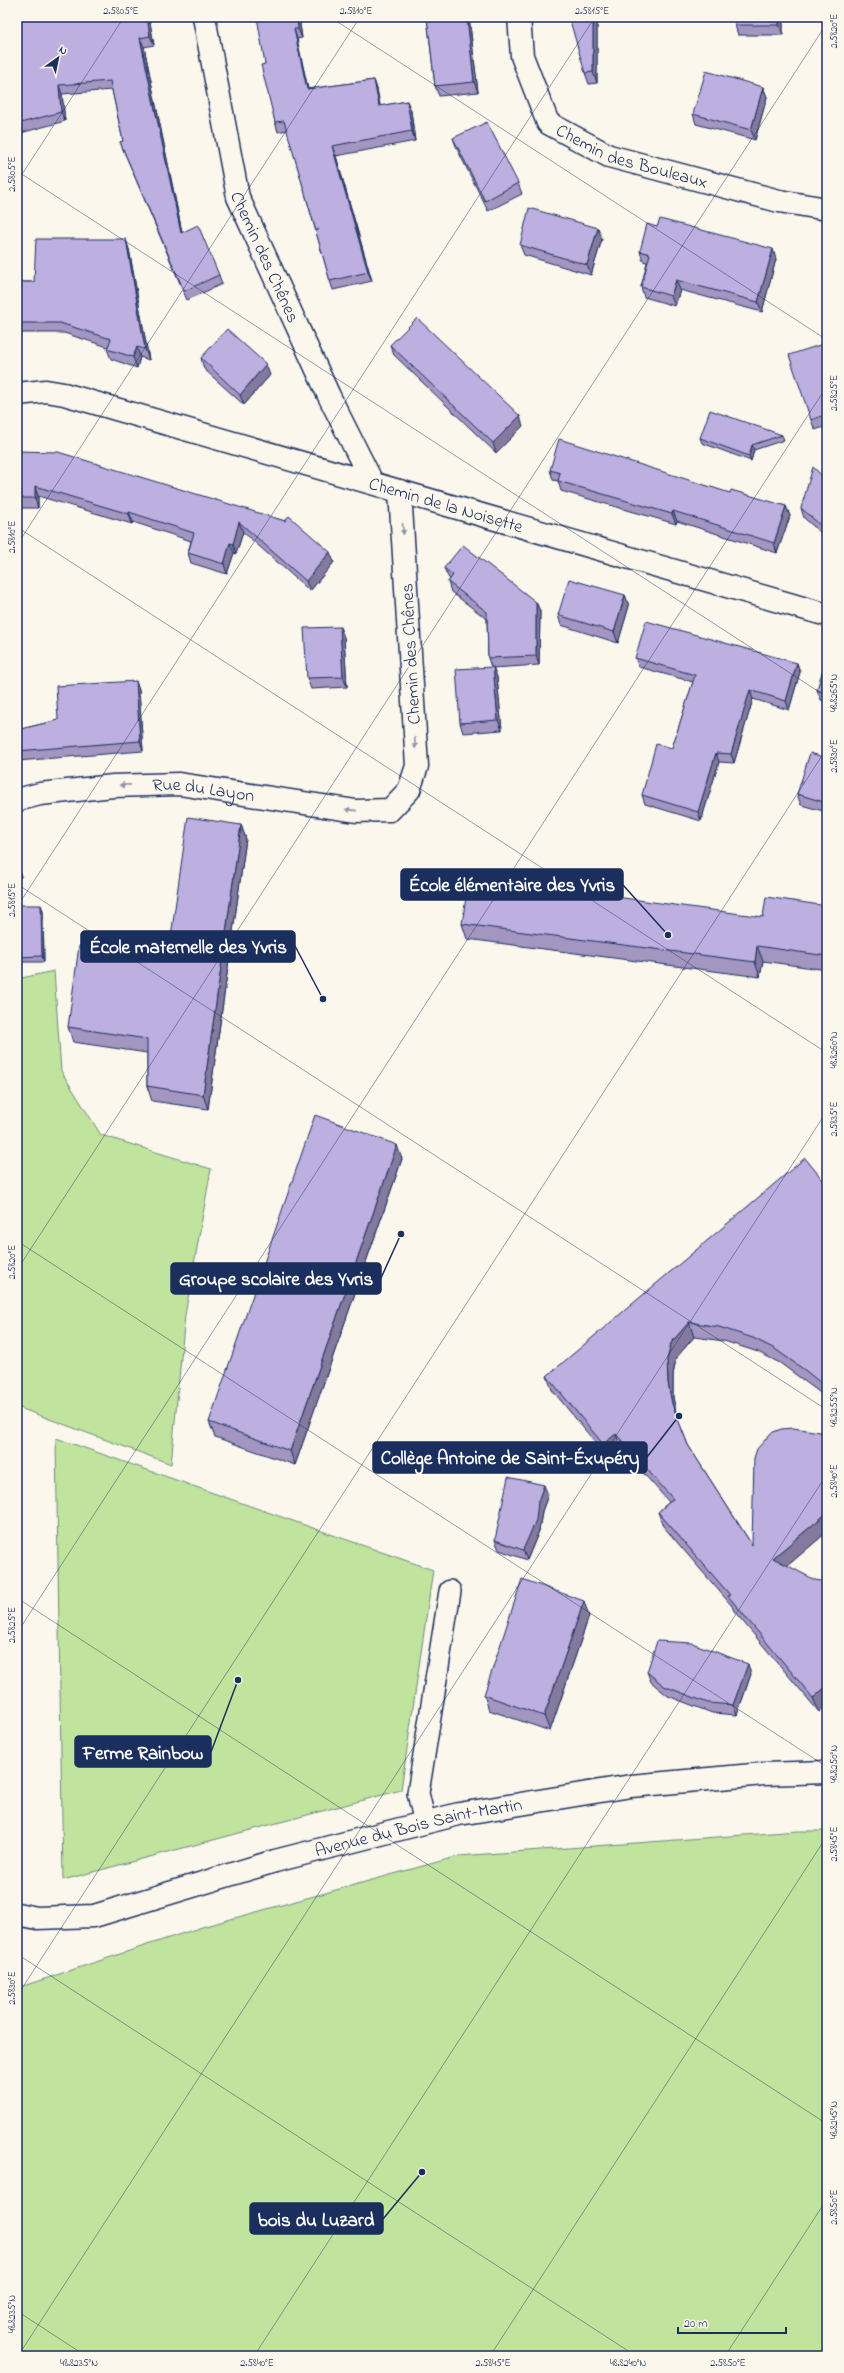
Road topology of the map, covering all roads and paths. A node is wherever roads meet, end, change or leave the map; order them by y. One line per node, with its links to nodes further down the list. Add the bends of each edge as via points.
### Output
1 (204, 17): 5 (street, Chemin des Chênes, via 238,197 328,396)
2 (519, 17): 3 (street, Chemin des Bouleaux, via 522,56 548,123 609,156 779,200)
3 (827, 209)
4 (17, 394): 5 (street, Chemin de la Noisette, via 46,391 64,394)
5 (372, 482): 6 (street, Chemin de la Noisette)
6 (400, 491): 7 (street, Chemin de la Noisette); 9 (street, Chemin des Chênes, one-way to 9, via 417,766 409,790)
7 (827, 615)
8 (17, 800): 9 (street, Rue du Layon, one-way to 8, via 356,811 179,784 113,786 40,794)
9 (390, 810)
10 (450, 1591): 12 (lane, via 418,1793)
11 (827, 1772): 12 (street, Avenue du Bois Saint-Martin, via 764,1774 631,1786 459,1814)
12 (425, 1823): 13 (street, Avenue du Bois Saint-Martin, via 275,1861 94,1916 37,1918)
13 (17, 1914)

